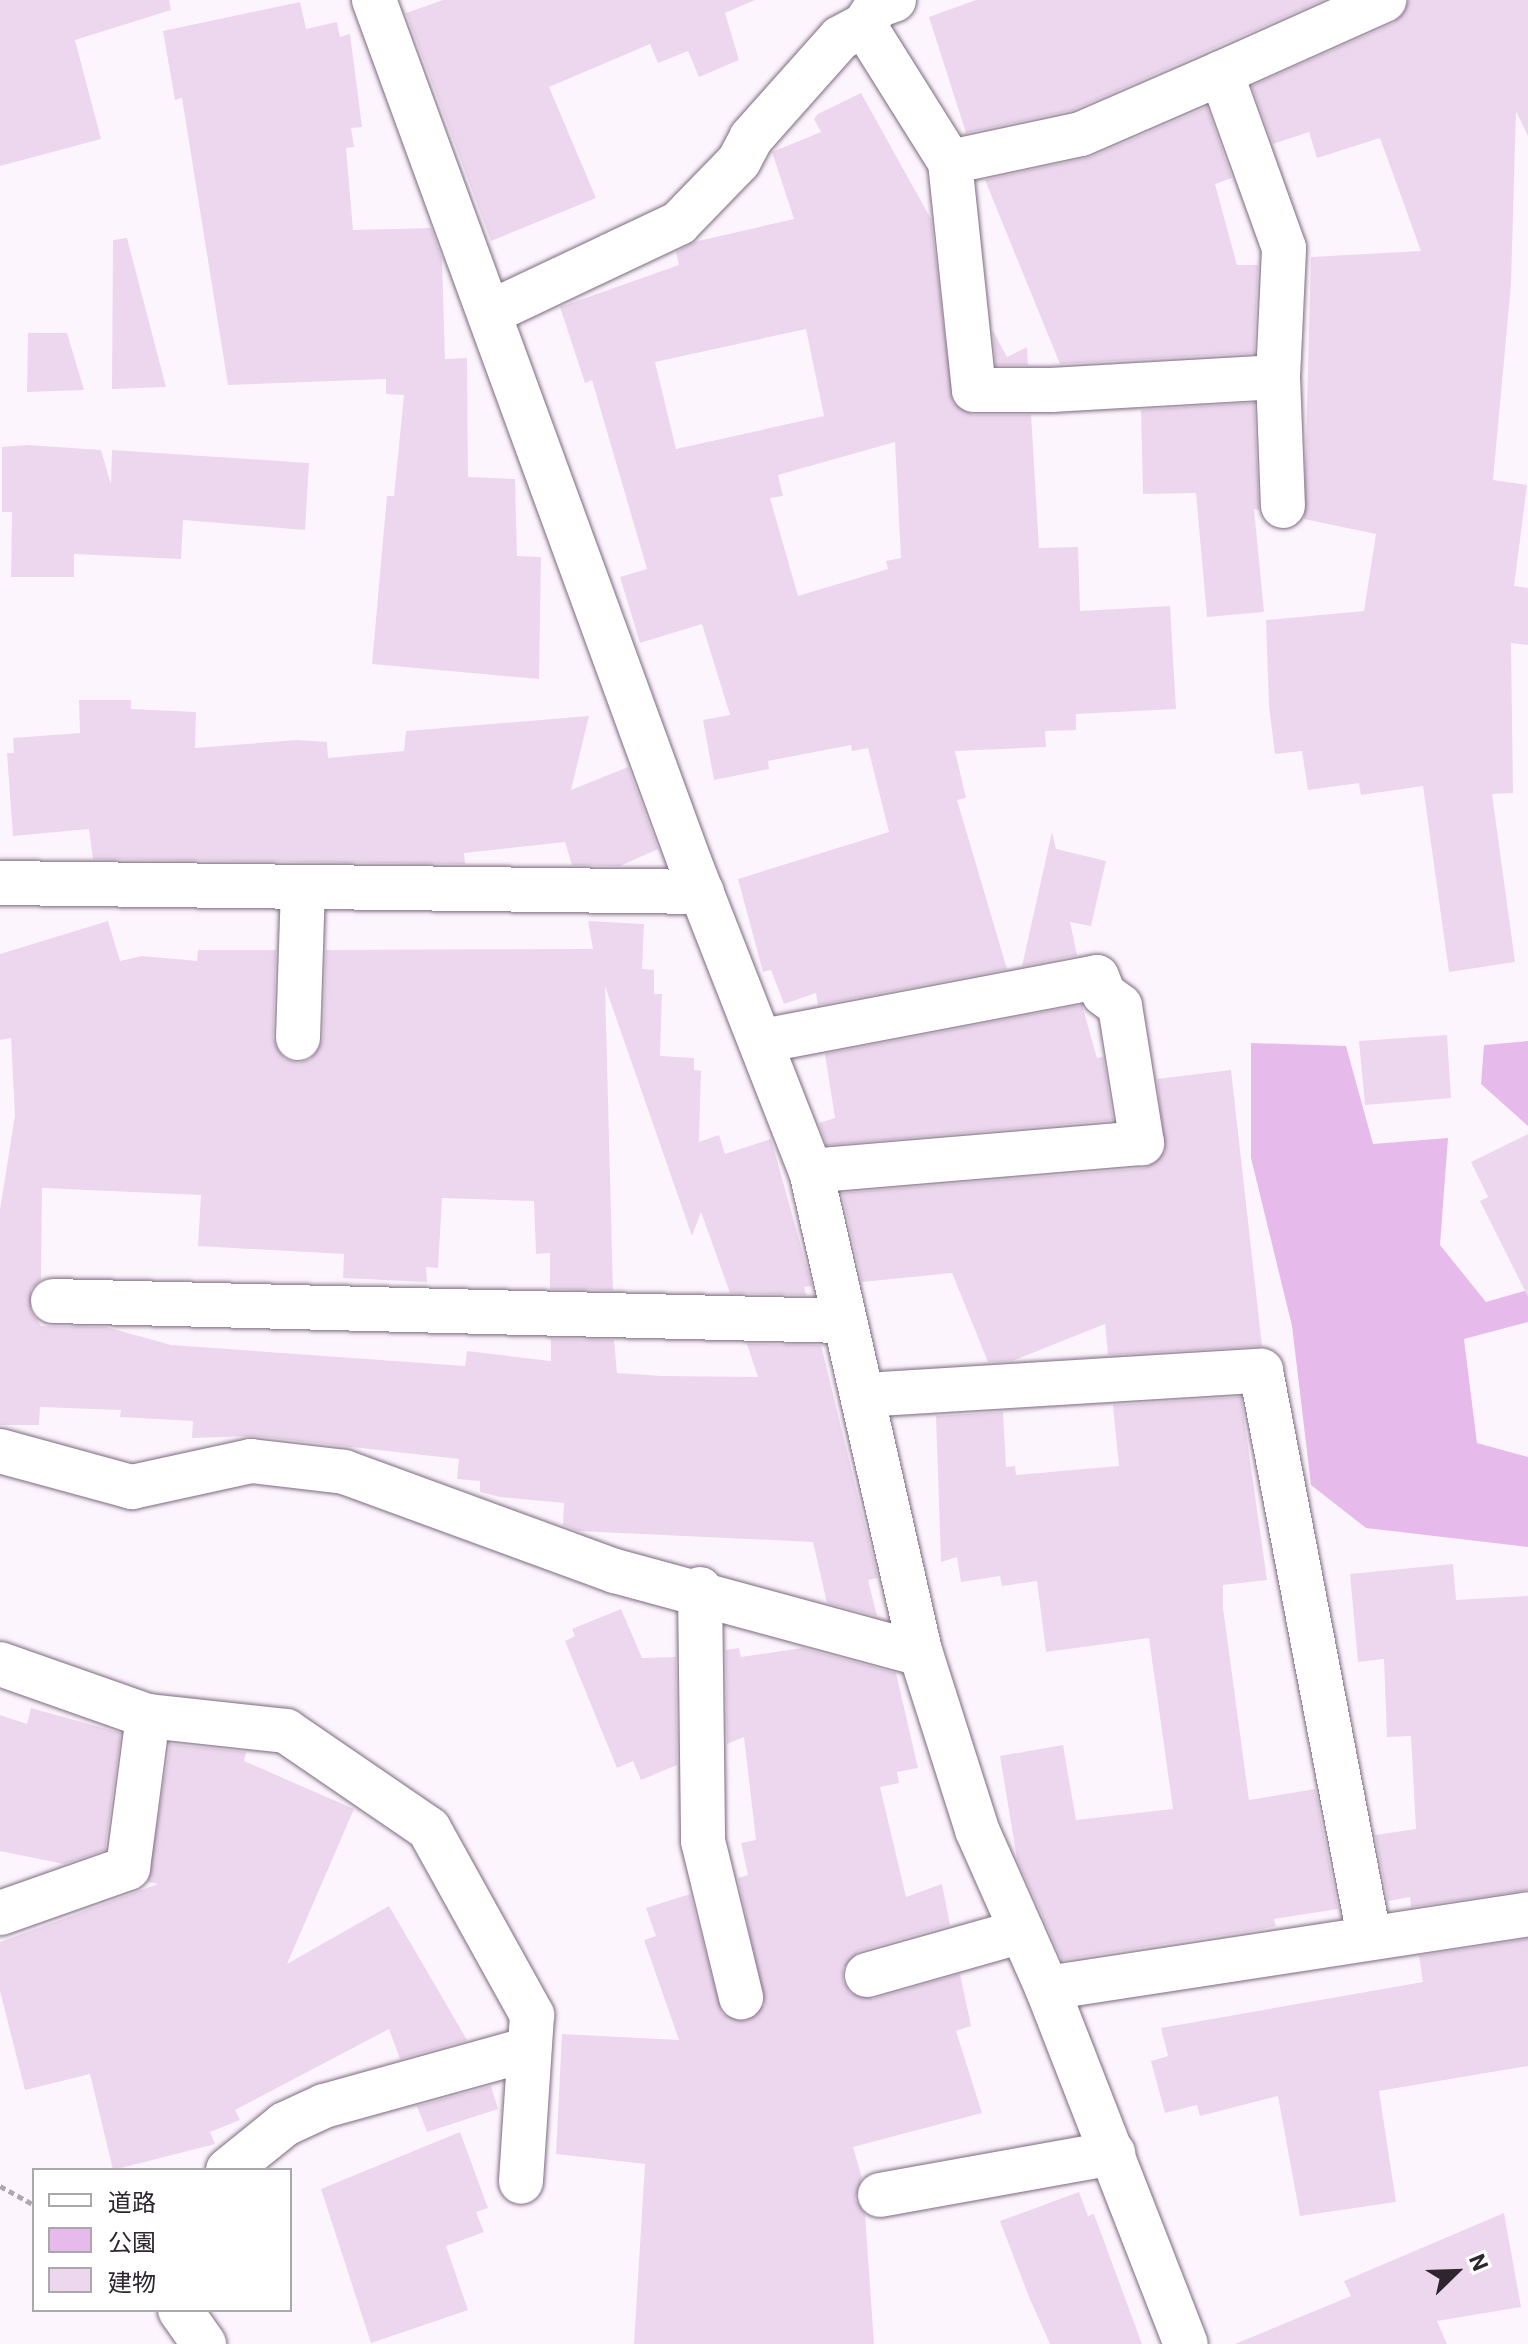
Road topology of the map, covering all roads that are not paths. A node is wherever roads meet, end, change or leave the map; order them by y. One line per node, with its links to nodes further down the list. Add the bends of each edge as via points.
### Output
1 (374, 0): 6 (street, via 437,182)
2 (1384, 0): 4 (street)
3 (879, 12): 5 (street); 6 (street, via 840,38 751,138 739,161 679,223)
4 (1221, 73): 5 (street, via 1081,134); 7 (street, via 1284,248)
5 (950, 162): 7 (street, via 974,390)
6 (491, 312): 11 (street)
7 (1278, 377): 8 (street)
8 (1283, 506)
9 (0, 883): 10 (street)
10 (303, 889): 11 (street); 12 (street)
11 (702, 892): 13 (street)
12 (298, 1038)
13 (762, 1041): 14 (street); 14 (street, via 1097,977 1104,994 1120,1006 1142,1143)
14 (811, 1171): 16 (street)
15 (53, 1301): 16 (street)
16 (844, 1321): 17 (street)
17 (863, 1395): 20 (street); 26 (street, via 1261,1371)
18 (0, 1451): 19 (street, via 132,1487 251,1461 344,1472 615,1571)
19 (700, 1589): 20 (street); 29 (street, via 703,1841)
20 (921, 1654): 25 (street, via 977,1830)
21 (0, 1664): 22 (street)
22 (148, 1716): 23 (street, via 128,1868); 30 (street, via 286,1731 429,1829 532,2015)
23 (0, 1913)
24 (1528, 1914): 26 (street)
25 (1022, 1931): 27 (street); 28 (street)
26 (1369, 1936): 28 (street)
27 (867, 1975)
28 (1047, 1988): 31 (street)
29 (741, 1997)
30 (526, 2050): 32 (street, via 324,2106 285,2124); 33 (street)
31 (1113, 2153): 34 (street); 37 (street)
32 (230, 2168)
33 (521, 2182)
34 (880, 2195)
35 (181, 2312): 36 (street)
36 (204, 2344)
37 (1186, 2344)

